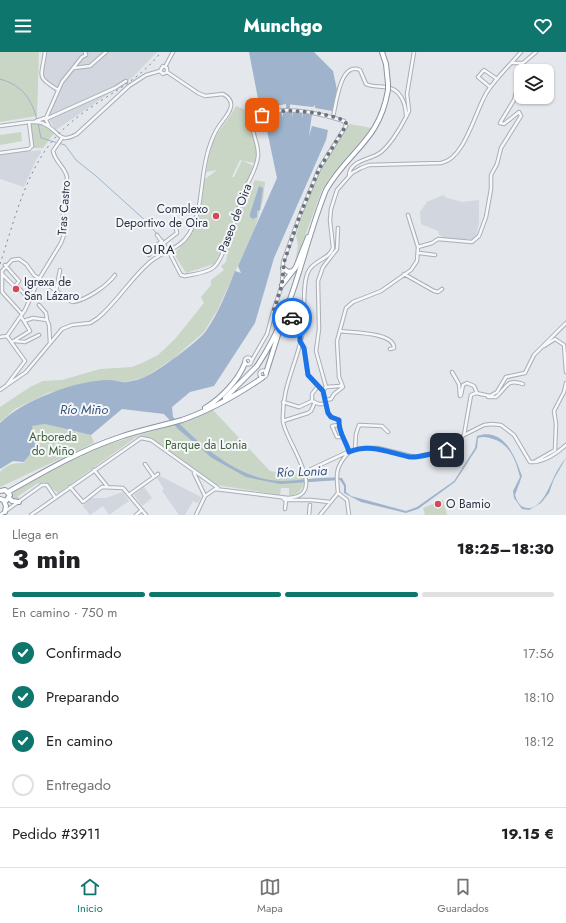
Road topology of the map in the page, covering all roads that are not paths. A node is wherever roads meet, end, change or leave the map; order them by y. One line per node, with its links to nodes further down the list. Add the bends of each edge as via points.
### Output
1 (45, 52): 18 (street, via 41,77 44,82)
2 (85, 52): 12 (street, via 86,55)
3 (106, 52): 12 (street, via 90,66)
4 (174, 52): 11 (street)
5 (382, 52): 28 (highway, bridge, via 388,84 384,111 365,143 336,173)
6 (521, 52): 9 (street)
7 (536, 52): 10 (street, via 528,61)
8 (413, 53): 21 (street, via 407,94 409,111)
9 (512, 62): 10 (street); 15 (street)
10 (520, 64)
11 (165, 66): 13 (street, via 161,67); 14 (street)
12 (72, 69): 18 (street)
13 (160, 71): 14 (street, via 163,74); 25 (street, via 152,72 136,82 77,134 71,138)
14 (167, 72): 35 (street, via 205,96 223,94 232,106 205,157 199,206 189,233)
15 (497, 79): 17 (street); 17 (street, via 484,70 478,77)
16 (126, 81): 22 (street)
17 (490, 87): 27 (street, via 460,148 448,162 369,165)
18 (58, 90): 22 (street)
19 (514, 100): 34 (street, via 500,123 504,124 519,112 521,116 501,148 497,164 490,175 491,189 486,217 479,236 472,242 438,239 432,244)
20 (333, 117): 21 (street, via 342,79 347,72 355,69 360,70 366,84 388,87 398,93 404,100); 35 (street, Paseo de Oira, via 283,111 262,115 252,120 258,146 257,163 216,265 212,269 181,275); 41 (street, via 344,121 346,126 319,169 291,239)
21 (406, 117): 27 (street, via 382,151 354,166)
22 (44, 121): 23 (street); 25 (street)
23 (28, 122): 24 (street); 26 (street, via 32,146 29,149)
24 (0, 126)
25 (62, 138): 47 (street, Tras Castro, via 53,151 67,177 63,215 64,235)
26 (0, 153)
27 (349, 176): 36 (street, via 337,190 331,209)
28 (320, 207): 43 (highway); 65 (highway)
29 (408, 215): 34 (street)
30 (174, 224): 33 (street, via 177,233)
31 (338, 228): 36 (street, via 337,249)
32 (157, 236): 33 (street)
33 (163, 242): 35 (street); 39 (street, via 153,248)
34 (418, 246): 37 (street)
35 (169, 252): 77 (street, via 151,262 98,318 90,323 64,328)
36 (333, 252): 57 (street, via 313,264 308,271 305,280); 93 (street, via 318,281 319,329 316,351)
37 (419, 253): 38 (street); 45 (street, via 411,270)
38 (435, 255)
39 (149, 256)
40 (5, 266): 44 (street); 47 (street, via 16,258 26,264); 48 (street, via 19,281)
41 (283, 268): 43 (highway, via 287,272); 49 (street)
42 (60, 270): 51 (street)
43 (293, 271): 49 (highway)
44 (2, 274): 48 (street, via 14,286); 60 (street, via 2,292)
45 (404, 274): 50 (street, via 434,291); 70 (street, via 381,291 353,302 346,308)
46 (115, 275): 51 (street, via 109,283 75,302 67,300)
47 (39, 279): 51 (street); 53 (street)
48 (16, 285): 53 (street)
49 (282, 285): 52 (street)
50 (442, 289)
51 (56, 291)
52 (278, 298): 55 (street); 56 (street)
53 (30, 299): 60 (street)
54 (39, 305): 64 (street, via 46,313)
55 (279, 309): 56 (street); 58 (street); 59 (street)
56 (273, 311): 58 (street); 66 (street)
57 (304, 313): 62 (street); 67 (street)
58 (278, 314): 59 (street); 66 (street)
59 (283, 314): 61 (street, bridge)
60 (22, 315): 63 (street); 72 (street)
61 (288, 316): 62 (street); 69 (street)
62 (300, 319): 67 (street); 69 (street)
63 (24, 320): 64 (street); 76 (street, via 30,331)
64 (47, 320): 77 (street)
65 (282, 322): 84 (highway); 84 (highway)
66 (271, 323): 80 (street)
67 (303, 323): 69 (street); 73 (street)
68 (566, 323): 78 (street)
69 (298, 325): 73 (street)
70 (340, 331): 79 (street, via 364,332 387,337 395,345); 89 (street, via 337,356)
71 (39, 335): 76 (street, via 24,342)
72 (8, 336): 74 (street); 76 (street)
73 (301, 336): 75 (street)
74 (0, 337)
75 (300, 341): 92 (street, via 304,348 308,375); 99 (street)
76 (13, 342): 91 (street, via 25,361)
77 (50, 343): 91 (street, via 26,372)
78 (541, 348): 86 (street, via 555,339 563,342); 97 (street, via 532,358 525,373 506,377 497,392)
79 (390, 349)
80 (257, 350): 81 (street); 82 (street)
81 (249, 357): 82 (street); 83 (street, via 246,358)
82 (252, 361): 83 (street); 84 (street)
83 (247, 364): 84 (street); 102 (highway, via 224,392)
84 (259, 369): 87 (street); 87 (street, via 266,377); 101 (highway)
85 (452, 372): 96 (street, via 459,384 460,396 463,385 467,383 474,386)
86 (566, 372)
87 (262, 378): 101 (highway)
88 (566, 383): 111 (street, via 554,411 555,450)
89 (342, 384): 93 (street); 100 (street, via 341,390)
90 (524, 384): 97 (street, via 509,382 496,397)
91 (6, 386): 94 (street)
92 (318, 386): 95 (street); 98 (street, via 312,394)
93 (326, 387): 95 (street)
94 (0, 390)
95 (323, 391): 100 (street)
96 (478, 394): 97 (street); 106 (street, via 470,396)
97 (485, 396)
98 (313, 401): 99 (street, via 299,407); 100 (street); 103 (street, via 311,411)
99 (283, 402): 103 (street)
100 (326, 402): 104 (street, via 328,413 339,420)
101 (207, 409): 102 (highway)
102 (196, 414): 124 (highway, via 97,445)
103 (283, 422): 115 (street, via 286,437)
104 (338, 425): 107 (street); 107 (street, via 332,426 334,433 337,437)
105 (388, 432): 109 (street, via 382,426 359,425)
106 (464, 436): 109 (street, via 447,450 415,457 378,448); 111 (street, via 484,425 501,425 514,435 528,459)
107 (344, 437): 110 (street)
108 (566, 445): 111 (street, via 547,458)
109 (355, 450): 110 (street)
110 (350, 451): 115 (street); 125 (street, via 336,472)
111 (534, 462)
112 (145, 464): 117 (street)
113 (94, 470): 114 (street, via 136,440 143,438 151,440); 120 (street); 121 (street)
114 (192, 471): 118 (street); 119 (street)
115 (305, 472): 130 (street, via 306,484 303,492 298,496)
116 (158, 474): 117 (street)
117 (154, 477): 126 (street)
118 (202, 478): 119 (street); 122 (street, via 213,486)
119 (199, 482): 127 (street)
120 (107, 486): 121 (street, via 83,502); 126 (street, via 123,488)
121 (70, 487): 128 (street)
122 (224, 489): 127 (street, via 212,490); 130 (street)
123 (0, 491): 124 (highway)
124 (8, 492): 129 (highway)
125 (338, 492): 134 (street); 146 (street, via 347,500)
126 (130, 494): 137 (street)
127 (205, 496): 143 (street)
128 (55, 497): 133 (street, via 48,486 44,485); 140 (street)
129 (9, 498): 131 (highway); 133 (highway)
130 (283, 498): 132 (street)
131 (2, 500): 138 (highway, via 6,506)
132 (286, 500): 134 (street); 136 (street)
133 (19, 502): 138 (street)
134 (330, 502): 145 (street)
135 (310, 505): 144 (street)
136 (285, 508)
137 (142, 510): 141 (street); 142 (street)
138 (5, 512): 139 (street)
139 (0, 515)
140 (31, 515)
141 (136, 515)
142 (146, 515)
143 (196, 515)
144 (308, 515)
145 (320, 515)
146 (349, 515)

